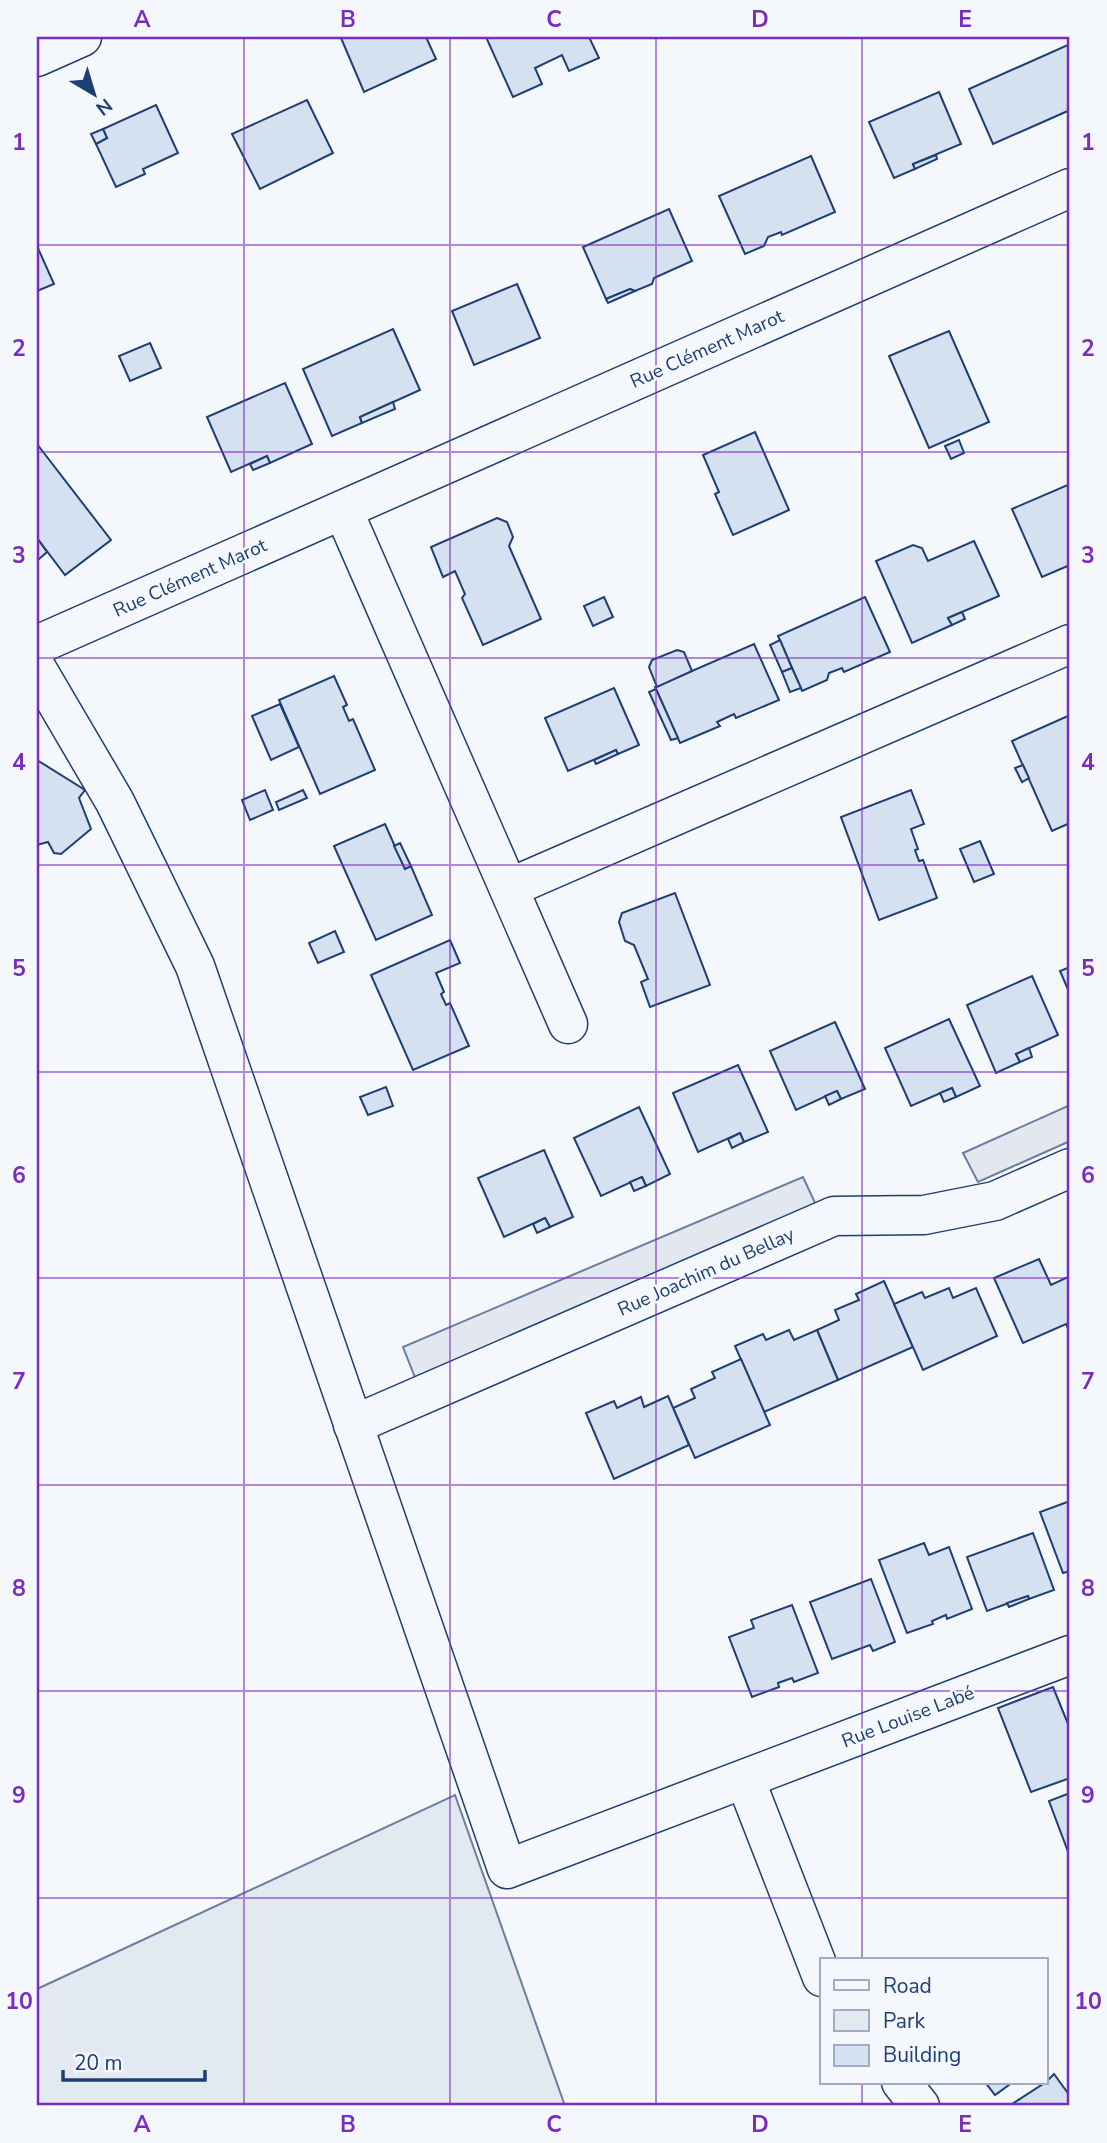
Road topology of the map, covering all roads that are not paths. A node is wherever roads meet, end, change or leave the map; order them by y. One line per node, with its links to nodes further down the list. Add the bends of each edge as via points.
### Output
1 (82, 37): 2 (street)
2 (37, 57)
3 (1070, 188): 4 (street, Rue Clément Marot)
4 (344, 510): 6 (street, Rue Clément Marot); 8 (street)
5 (1070, 644): 8 (street)
6 (37, 645)
7 (37, 669): 11 (street, via 115,802 195,967)
8 (509, 888): 9 (street)
9 (568, 1024)
10 (1070, 1168): 11 (street, Rue Joachim du Bellay, via 995,1202 924,1215 834,1216)
11 (354, 1425): 13 (street, Rue Louise Labé, via 507,1869)
12 (1070, 1654): 13 (street, Rue Louise Labé)
13 (745, 1779): 14 (street)
14 (820, 1973)
15 (903, 2084): 16 (street)
16 (920, 2106)

